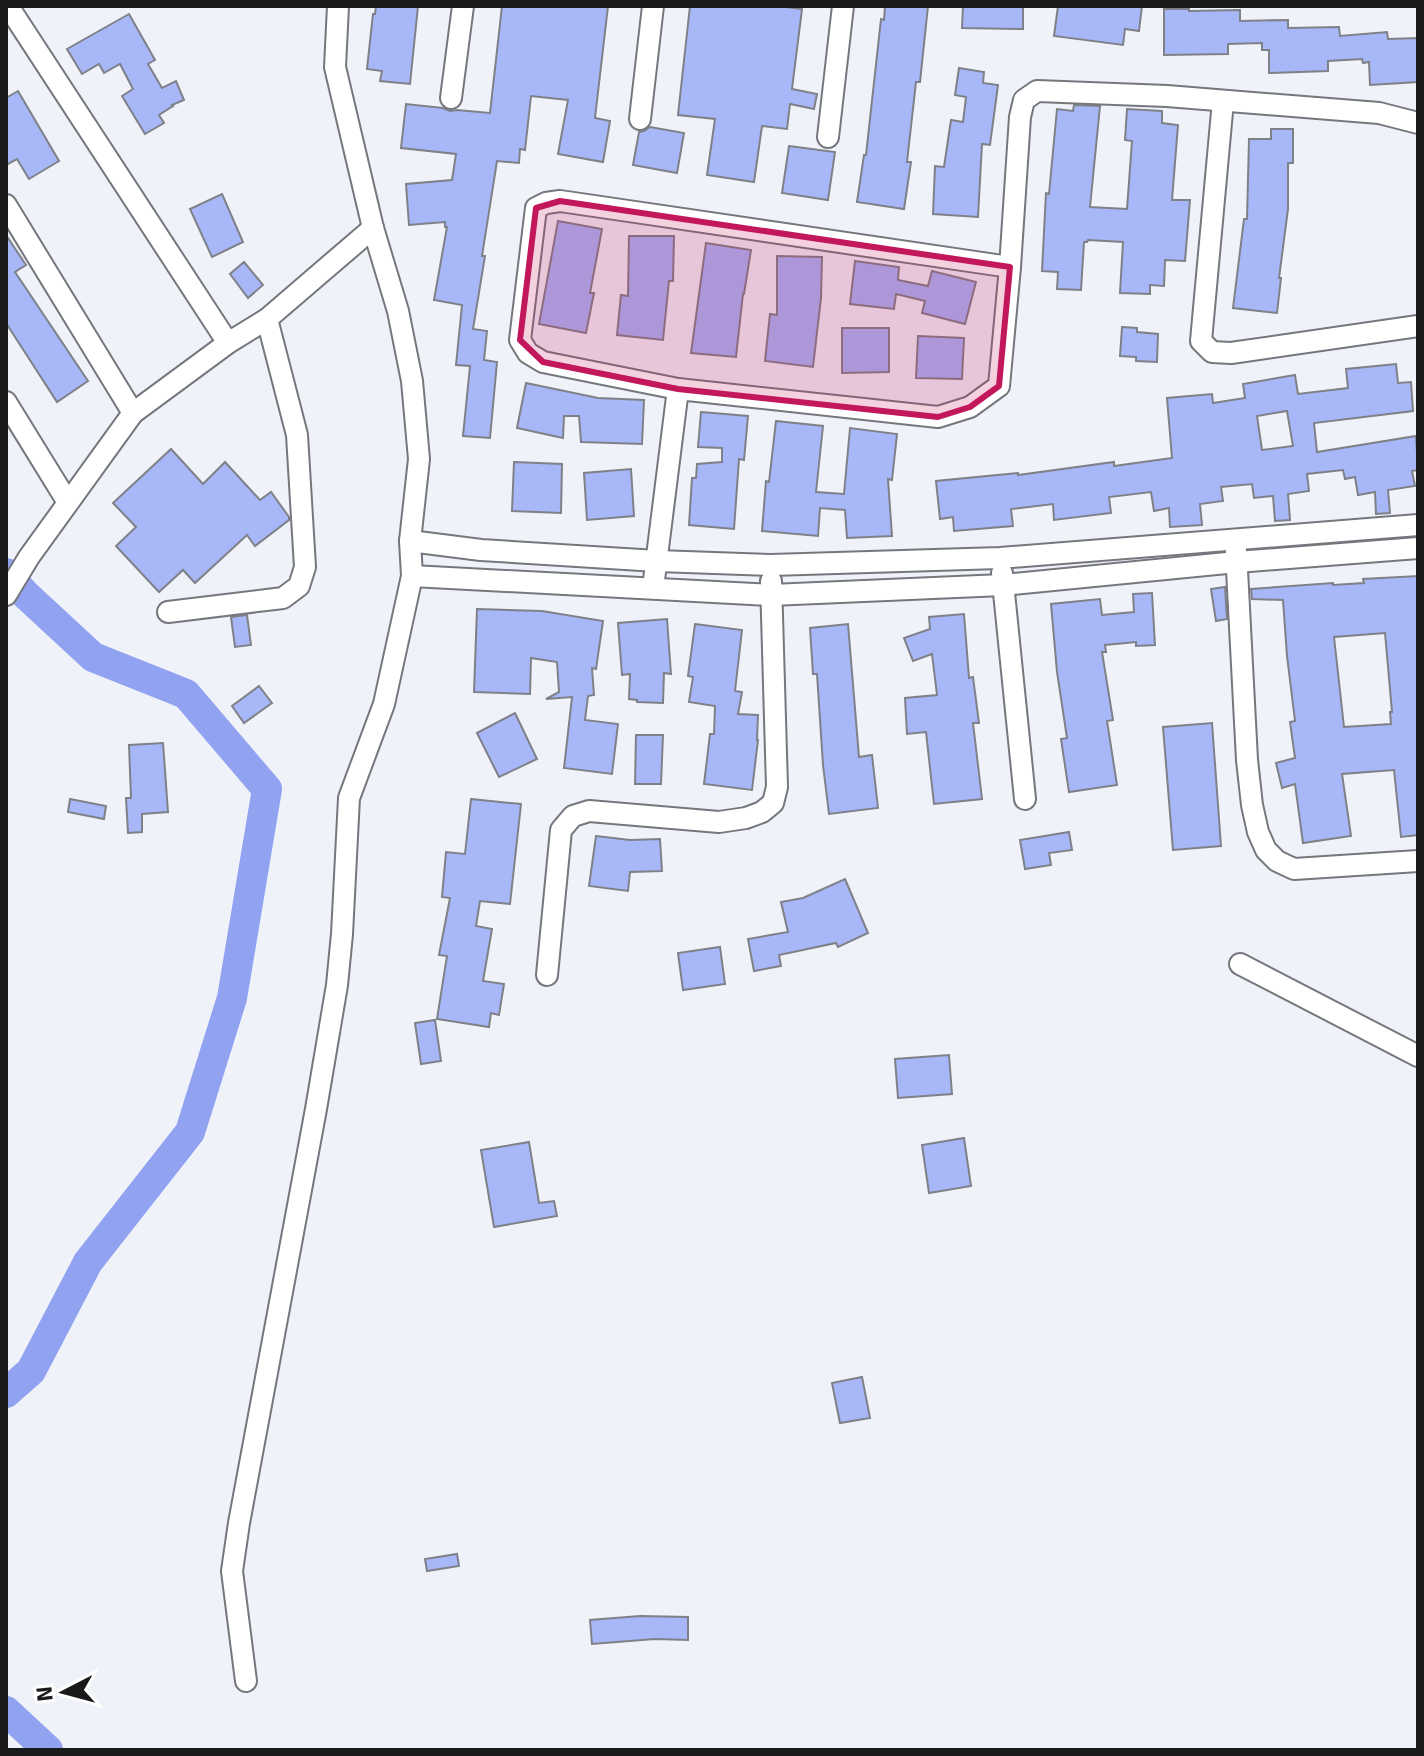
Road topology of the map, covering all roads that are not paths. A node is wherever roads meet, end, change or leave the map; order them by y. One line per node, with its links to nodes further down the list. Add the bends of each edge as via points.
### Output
1 (8, 6): 16 (street)
2 (338, 6): 12 (street, via 335,67)
3 (463, 6): 6 (street)
4 (653, 6): 8 (street)
5 (843, 6): 10 (street)
6 (451, 98)
7 (1223, 101): 9 (street, via 1379,113); 13 (street, via 1037,91 1024,100); 15 (street, via 1201,341 1212,352 1231,353)
8 (640, 119)
9 (1418, 123)
10 (828, 137)
11 (6, 205): 19 (street)
12 (373, 228): 14 (street); 23 (street, via 412,381 419,459)
13 (1010, 267): 17 (street, via 999,386 970,407 938,417); 17 (street, via 560,201 536,208 520,340 528,353 543,362)
14 (267, 319): 16 (street); 34 (street, via 297,435 305,567 299,586 283,598)
15 (1418, 326)
16 (228, 343): 19 (street)
17 (678, 389): 26 (street)
18 (6, 402): 20 (street)
19 (133, 413): 20 (street)
20 (67, 501): 32 (street)
21 (1418, 525): 22 (street)
22 (1235, 539): 25 (street); 27 (street)
23 (410, 541): 26 (street); 29 (street)
24 (1418, 548): 27 (street)
25 (1000, 558): 28 (street); 30 (street)
26 (657, 561): 28 (street); 31 (street)
27 (1237, 562): 30 (street); 36 (street, via 1247,760 1255,819 1266,850 1294,869)
28 (771, 565): 33 (street)
29 (412, 576): 31 (street); 40 (street, via 384,704 349,798 337,985 239,1523 232,1571)
30 (1003, 585): 33 (street); 35 (street)
31 (653, 588): 33 (street)
32 (6, 595)
33 (771, 595): 38 (street, via 777,787 773,803 746,818 719,822 589,811 573,816 561,830)
34 (168, 612)
35 (1025, 799)
36 (1418, 861)
37 (1240, 964): 39 (street)
38 (547, 975)
39 (1418, 1056)
40 (246, 1681)

